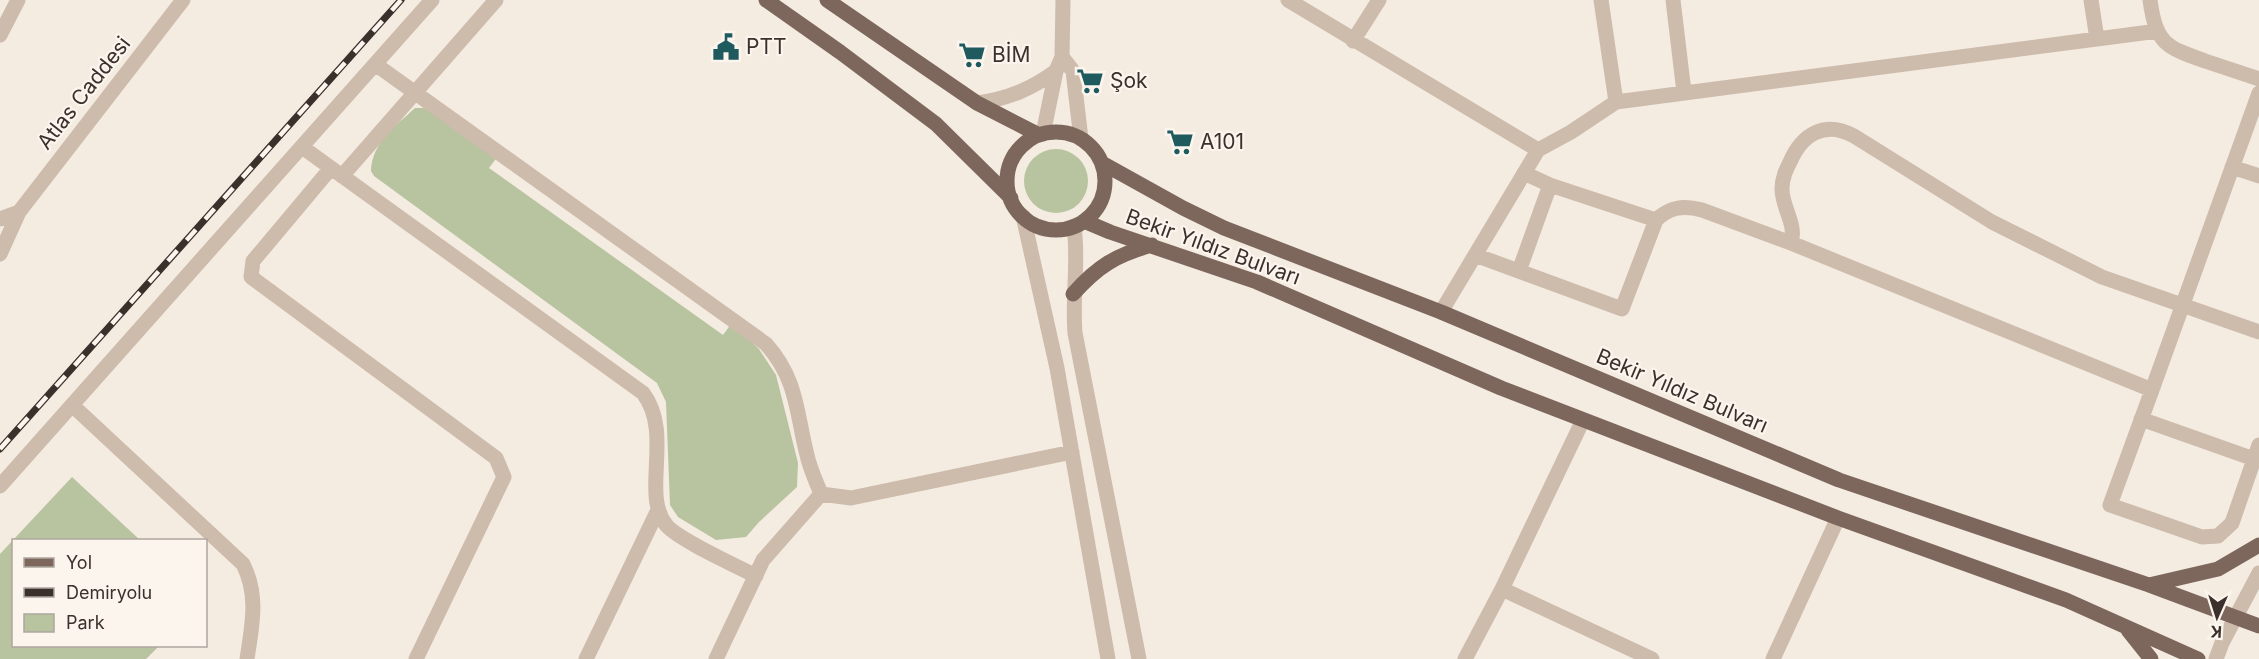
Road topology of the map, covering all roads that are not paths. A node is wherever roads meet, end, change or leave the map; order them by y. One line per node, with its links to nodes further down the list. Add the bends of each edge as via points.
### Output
1 (18, 0): 15 (street)
2 (183, 0): 37 (street, Atlas Caddesi)
3 (432, 0): 18 (street)
4 (496, 0): 21 (street)
5 (766, 0): 36 (main road, via 936,124)
6 (827, 0): 25 (main road)
7 (1063, 0): 19 (street)
8 (1287, 0): 17 (street)
9 (1379, 0): 17 (street)
10 (1601, 0): 24 (street)
11 (1672, 0): 22 (street)
12 (2091, 0): 16 (street)
13 (2150, 0): 14 (street)
14 (2158, 32): 16 (street); 20 (street, via 2174,49)
15 (0, 35)
16 (2097, 39): 22 (street)
17 (1353, 41): 29 (street)
18 (375, 64): 21 (street); 28 (street)
19 (1059, 64): 25 (street, via 1023,92); 26 (street); 27 (street, via 1073,71)
20 (2259, 79)
21 (415, 92): 32 (street); 58 (street, via 766,344 791,383 807,457)
22 (1684, 92): 24 (street)
23 (2259, 93): 31 (street)
24 (1616, 102): 29 (street)
25 (977, 103): 26 (main road)
26 (1041, 135): 27 (main road, via 1060,132); 36 (main road, via 1014,156 1008,177)
27 (1081, 139): 30 (main road)
28 (302, 147): 32 (street); 52 (street)
29 (1538, 150): 33 (street)
30 (1102, 163): 41 (main road, via 1103,195 1092,214); 49 (main road, Bekir Yıldız Bulvarı, via 1224,228)
31 (2232, 167): 34 (street); 48 (street)
32 (337, 172): 59 (street, via 643,393 656,420); 70 (street, via 253,261 251,277 496,458 504,477)
33 (1524, 173): 35 (street); 45 (street)
34 (2259, 176)
35 (1550, 185): 40 (street); 46 (street)
36 (1011, 198): 38 (main road)
37 (19, 212): 39 (street); 44 (street, Atlas Caddesi)
38 (1023, 216): 41 (main road, via 1042,227 1063,229); 55 (street, via 1049,324)
39 (0, 219)
40 (1656, 220): 42 (street, via 1671,209 1689,206); 46 (street, via 1622,309)
41 (1079, 224): 43 (main road, Bekir Yıldız Bulvarı); 47 (street)
42 (1791, 243): 48 (street, via 1793,230 1783,200 1783,176 1805,138 1826,130 1840,130 1992,222 2048,251 2102,277); 51 (street)
43 (1152, 245): 47 (main road, via 1109,261); 54 (main road, Bekir Yıldız Bulvarı, via 1257,282)
44 (0, 254)
45 (1475, 255): 46 (street); 49 (street)
46 (1519, 271)
47 (1073, 294): 74 (street, via 1083,380)
48 (2182, 305): 50 (street); 51 (street)
49 (1440, 312): 64 (main road, Bekir Yıldız Bulvarı, via 1839,480)
50 (2259, 332)
51 (2152, 390): 53 (street)
52 (72, 405): 57 (street); 69 (street, via 243,564 254,604)
53 (2141, 419): 56 (street); 56 (street, via 2110,505 2202,537 2218,536 2232,523)
54 (1583, 420): 60 (main road, Bekir Yıldız Bulvarı); 65 (street)
55 (1072, 452): 58 (street, via 851,498); 73 (street)
56 (2257, 452)
57 (0, 486)
58 (821, 494): 63 (street, via 763,560)
59 (658, 510): 63 (street, via 675,533); 71 (street)
60 (1838, 518): 68 (main road, Bekir Yıldız Bulvarı, via 2066,600); 77 (street)
61 (2259, 545): 64 (main road, via 2218,569)
62 (2259, 573): 66 (street)
63 (756, 576): 72 (street)
64 (2149, 585): 66 (main road, Bekir Yıldız Bulvarı)
65 (1502, 589): 75 (street); 76 (street)
66 (2236, 617): 67 (main road, Bekir Yıldız Bulvarı); 80 (street)
67 (2259, 626)
68 (2126, 627): 78 (main road); 79 (main road, Bekir Yıldız Bulvarı)
69 (247, 659)
70 (416, 659)
71 (586, 659)
72 (716, 659)
73 (1108, 659)
74 (1139, 659)
75 (1465, 659)
76 (1652, 659)
77 (1773, 659)
78 (2151, 659)
79 (2198, 659)
80 (2216, 659)

